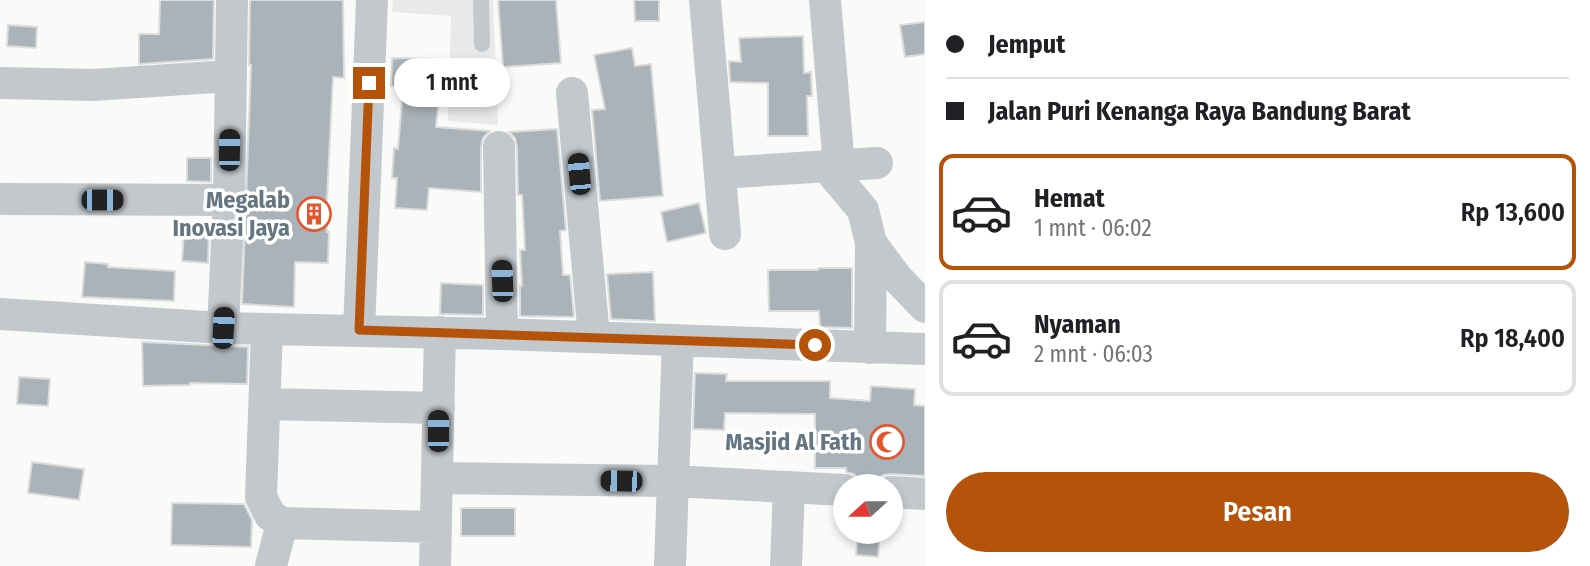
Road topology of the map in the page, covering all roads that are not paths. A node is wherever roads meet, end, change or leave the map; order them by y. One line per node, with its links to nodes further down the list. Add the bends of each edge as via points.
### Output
1 (232, 0): 7 (street)
2 (372, 0): 22 (street)
3 (481, 0): 6 (lane)
4 (705, 0): 13 (street)
5 (825, 0): 12 (street)
6 (482, 44)
7 (230, 76): 8 (street, via 93,85); 15 (street)
8 (0, 83)
9 (572, 93): 25 (street)
10 (499, 147): 24 (street)
11 (877, 163): 12 (street)
12 (833, 167): 13 (street); 17 (street, via 863,210)
13 (720, 173): 16 (street)
14 (0, 199): 15 (street)
15 (229, 200): 20 (street)
16 (725, 234)
17 (871, 243): 18 (street); 27 (street)
18 (925, 307)
19 (0, 314): 20 (street)
20 (223, 328): 21 (street)
21 (267, 329): 22 (street); 29 (street)
22 (359, 330): 23 (street)
23 (440, 332): 24 (street); 30 (street)
24 (502, 334): 25 (street)
25 (594, 337): 26 (street)
26 (678, 340): 27 (street); 32 (street)
27 (870, 348): 28 (street)
28 (925, 349)
29 (265, 404): 30 (street); 37 (street, via 261,497 270,515)
30 (439, 408): 31 (street)
31 (438, 478): 32 (street); 38 (street)
32 (673, 481): 33 (street); 41 (street)
33 (789, 487): 34 (street); 42 (street)
34 (833, 489)
35 (903, 493): 36 (street)
36 (925, 494)
37 (282, 523): 38 (street); 39 (street)
38 (435, 527): 40 (street)
39 (271, 566)
40 (435, 566)
41 (670, 566)
42 (786, 566)

